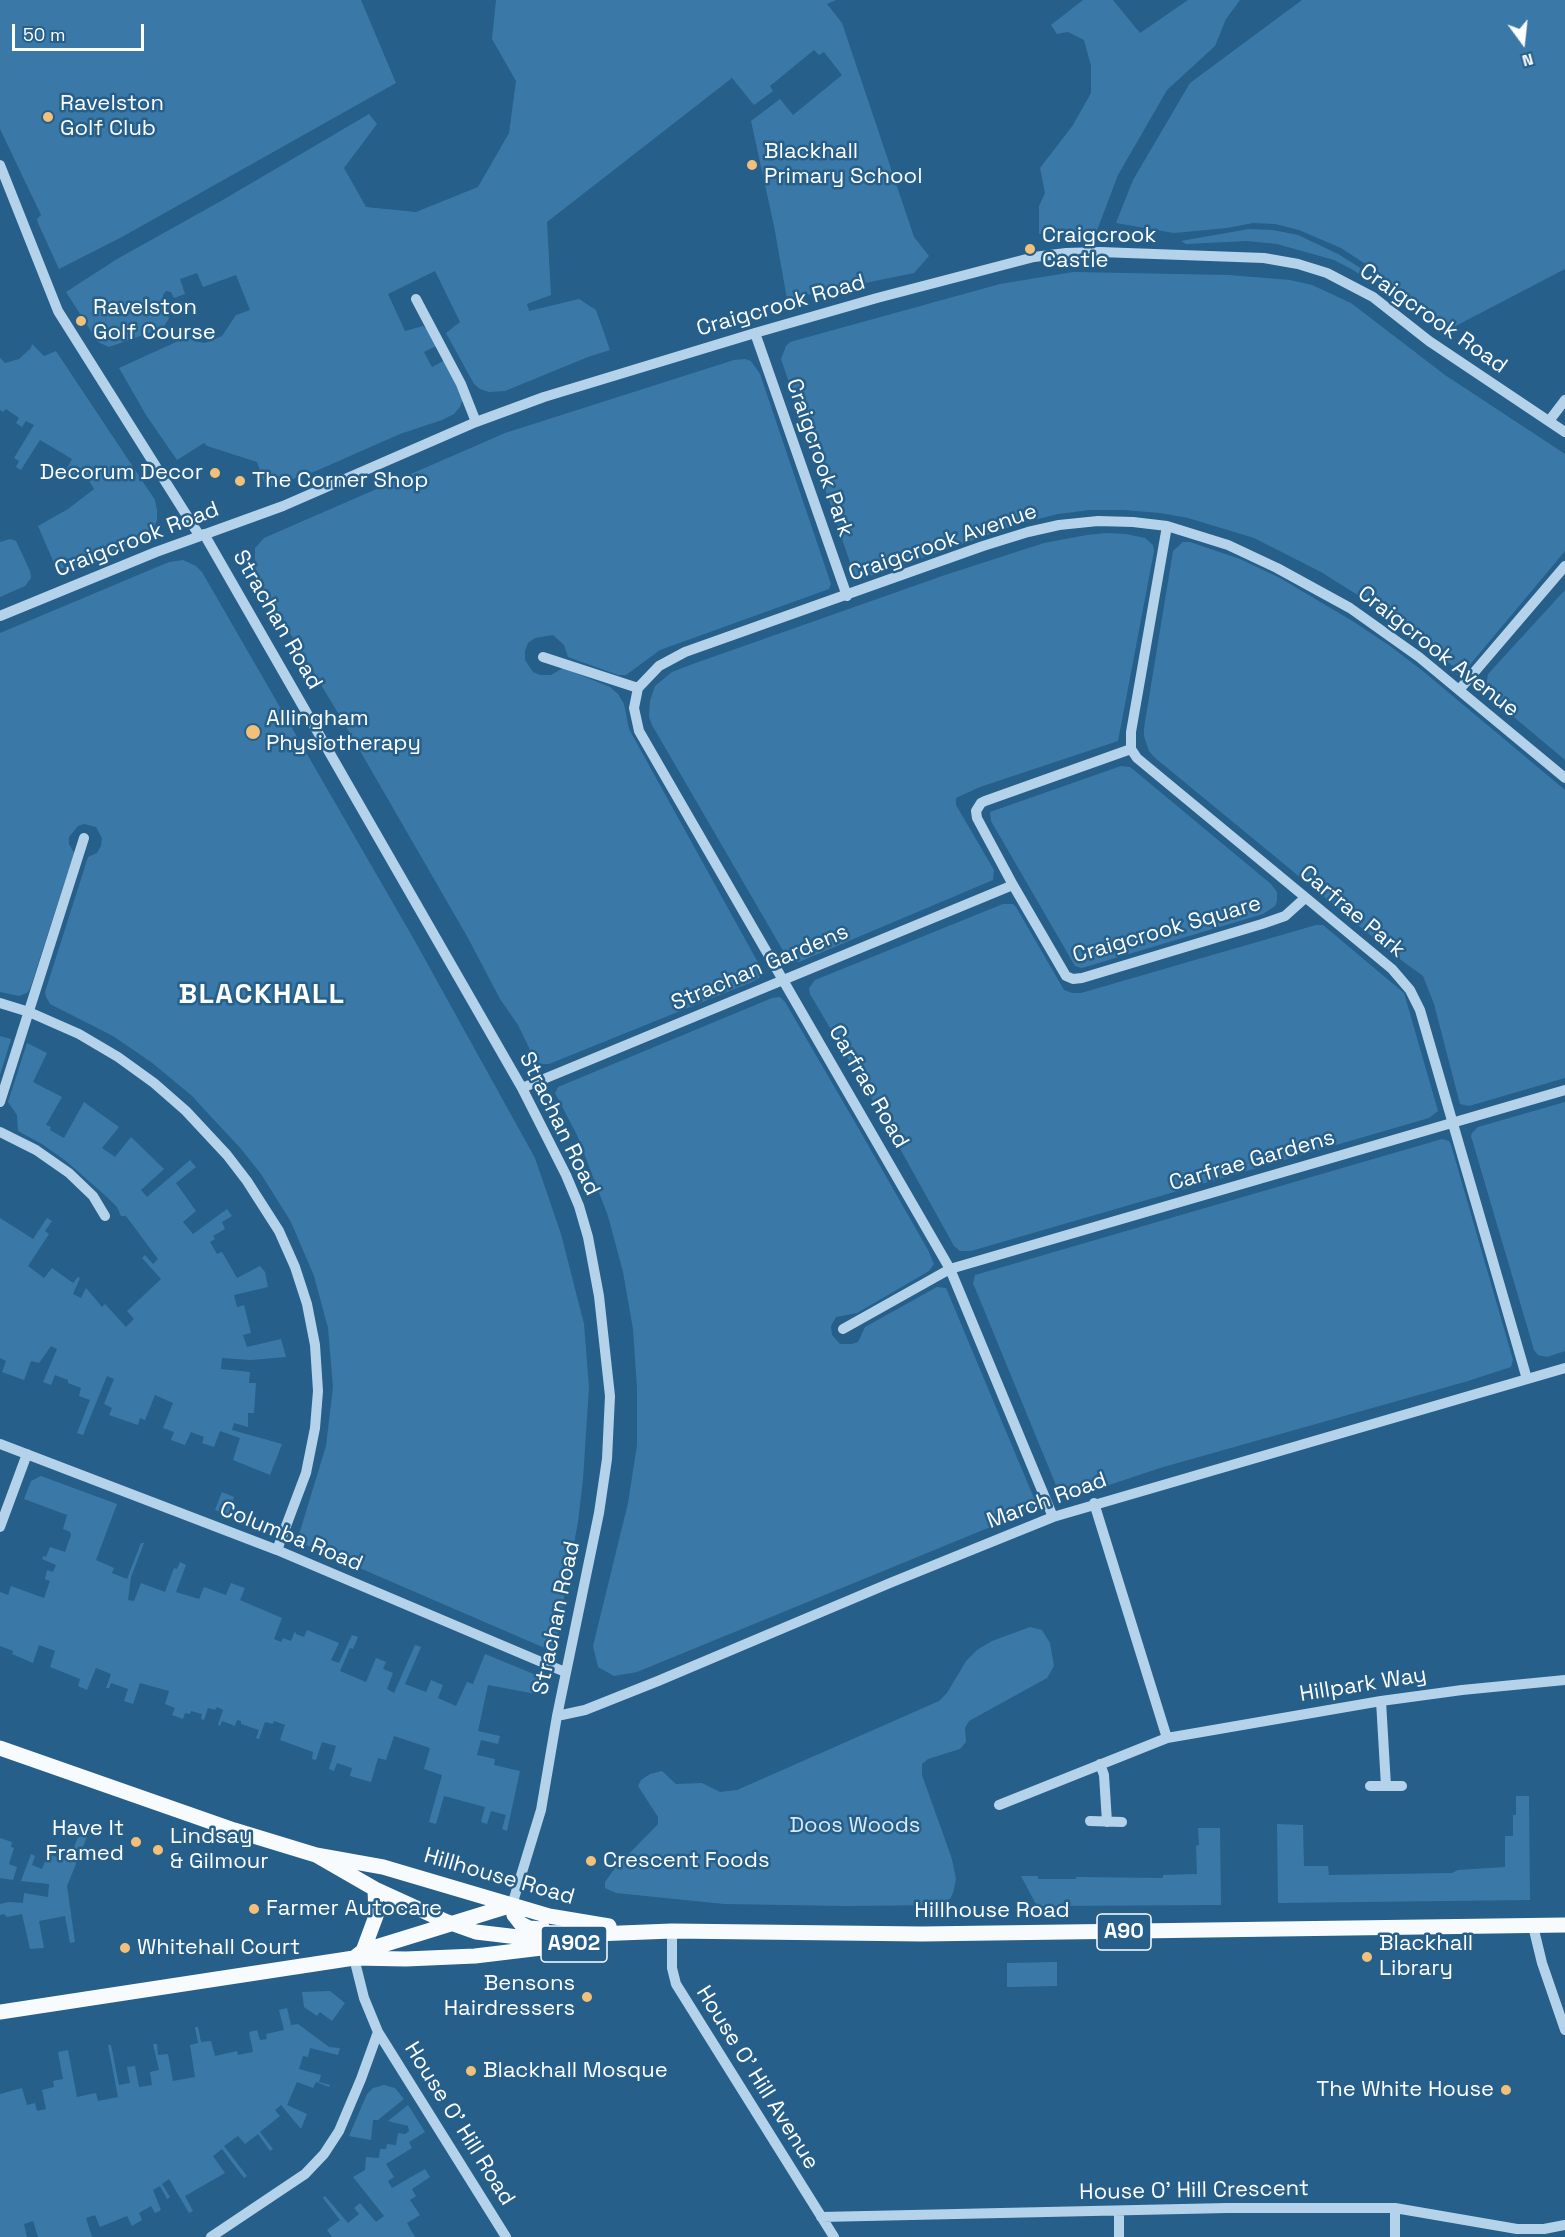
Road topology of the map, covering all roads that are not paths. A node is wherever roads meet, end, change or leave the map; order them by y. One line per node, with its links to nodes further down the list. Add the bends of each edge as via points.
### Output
1 (0, 165): 9 (street, Strachan Road, via 63,321)
2 (416, 299): 6 (street, via 461,384)
3 (754, 333): 5 (street, Craigcrook Road, via 1053,254 1264,258 1327,273 1367,293 1429,342); 6 (street, Craigcrook Road, via 544,396); 11 (street, Craigcrook Park)
4 (1565, 400): 5 (street)
5 (1549, 421): 7 (street, Craigcrook Road)
6 (476, 422): 9 (street, Craigcrook Road, via 282,506)
7 (1565, 432)
8 (1167, 526): 11 (street, Craigcrook Avenue, via 1098,521 1044,528); 15 (street, Craigcrook Avenue, via 1253,556 1314,587 1383,630); 16 (street)
9 (202, 535): 12 (street, Craigcrook Road); 24 (street, Strachan Road)
10 (1565, 566): 15 (street)
11 (847, 596): 14 (street, Craigcrook Avenue, via 685,652 659,666)
12 (0, 616)
13 (543, 657): 14 (street)
14 (638, 688): 21 (street, Carfrae Road, via 634,708 639,731)
15 (1459, 690): 17 (street, Craigcrook Avenue)
16 (1131, 749): 19 (street, Craigcrook Square, via 981,803 977,818); 20 (street, Carfrae Park)
17 (1565, 778)
18 (84, 838): 23 (street)
19 (1013, 885): 20 (street, Craigcrook Square, via 1064,973 1073,979 1276,920 1293,911); 21 (street, Strachan Gardens)
20 (1305, 898): 27 (street, Carfrae Park, via 1392,969 1410,990 1420,1010)
21 (784, 980): 24 (street, Strachan Gardens); 30 (street, Carfrae Road)
22 (0, 1004): 23 (street)
23 (29, 1012): 26 (street); 39 (street, via 99,1045 178,1104 247,1180 288,1249 311,1321 318,1391 306,1473)
24 (522, 1088): 40 (street, Strachan Road, via 566,1175 588,1237 610,1396 599,1514)
25 (1565, 1090): 27 (street, Carfrae Gardens)
26 (0, 1102)
27 (1453, 1123): 30 (street, Carfrae Gardens); 33 (street, Carfrae Park)
28 (0, 1132): 29 (street, via 69,1173 93,1196)
29 (105, 1216)
30 (950, 1269): 31 (street, Carfrae Gardens); 37 (street, Carfrae Road)
31 (843, 1329)
32 (1565, 1368): 33 (street, March Road)
33 (1527, 1379): 36 (street, March Road)
34 (0, 1444): 35 (street, Columba Road)
35 (27, 1454): 38 (street); 39 (street, Columba Road)
36 (1094, 1503): 37 (street, March Road); 44 (street)
37 (1053, 1517): 43 (street, March Road, via 658,1681 585,1710)
38 (0, 1527)
39 (277, 1550): 40 (street, Columba Road)
40 (566, 1672): 43 (street, Strachan Road)
41 (1565, 1680): 42 (street, Hillpark Way)
42 (1381, 1701): 44 (street, Hillpark Way); 48 (street)
43 (557, 1716): 56 (street, Strachan Road, via 541,1810)
44 (1167, 1738): 46 (street, Hillpark Way)
45 (0, 1748): 54 (main road, Hillhouse Road / A90)
46 (1100, 1764): 50 (street, Hillpark Way); 52 (street)
47 (1370, 1786): 48 (street)
48 (1386, 1786): 49 (street)
49 (1402, 1786)
50 (999, 1805)
51 (1090, 1821): 52 (street)
52 (1107, 1822): 53 (street)
53 (1122, 1822)
54 (316, 1855): 55 (main road, Hillhouse Road / A90); 56 (main road, Hillhouse Road / A90, via 383,1867)
55 (375, 1889): 57 (main road, Hillhouse Road / A90); 63 (main road, via 376,1916)
56 (512, 1905): 57 (main road, A902); 60 (main road, Hillhouse Road / A90, via 585,1924); 61 (main road, via 516,1919 529,1928 582,1929); 62 (main road)
57 (452, 1923): 62 (main road, Hillhouse Road / A90); 63 (main road, A902)
58 (1565, 1925): 59 (main road, Hillhouse Road / A90)
59 (1533, 1926): 60 (main road, Hillhouse Road / A90, via 922,1934); 66 (street)
60 (672, 1932): 61 (main road, Hillhouse Road / A90); 64 (main road, A902); 70 (street, House O' Hill Avenue, via 676,1984)
61 (598, 1935): 62 (main road, Hillhouse Road / A90)
62 (498, 1936): 64 (main road)
63 (358, 1955): 64 (main road, A902, via 406,1959); 65 (main road, A902); 67 (street, House O' Hill Road, via 364,1998)
64 (475, 1956)
65 (0, 2012)
66 (1565, 2030)
67 (378, 2031): 72 (street, via 351,2106 324,2154 281,2192); 73 (street, House O' Hill Road)
68 (1395, 2208): 69 (street, House O' Hill Crescent); 71 (street, House O' Hill Crescent, via 1518,2229); 76 (street)
69 (1119, 2211): 70 (street, House O' Hill Crescent); 75 (street)
70 (821, 2217): 74 (street, House O' Hill Avenue)
71 (1565, 2225)
72 (211, 2237)
73 (506, 2237)
74 (834, 2237)
75 (1119, 2237)
76 (1395, 2237)

